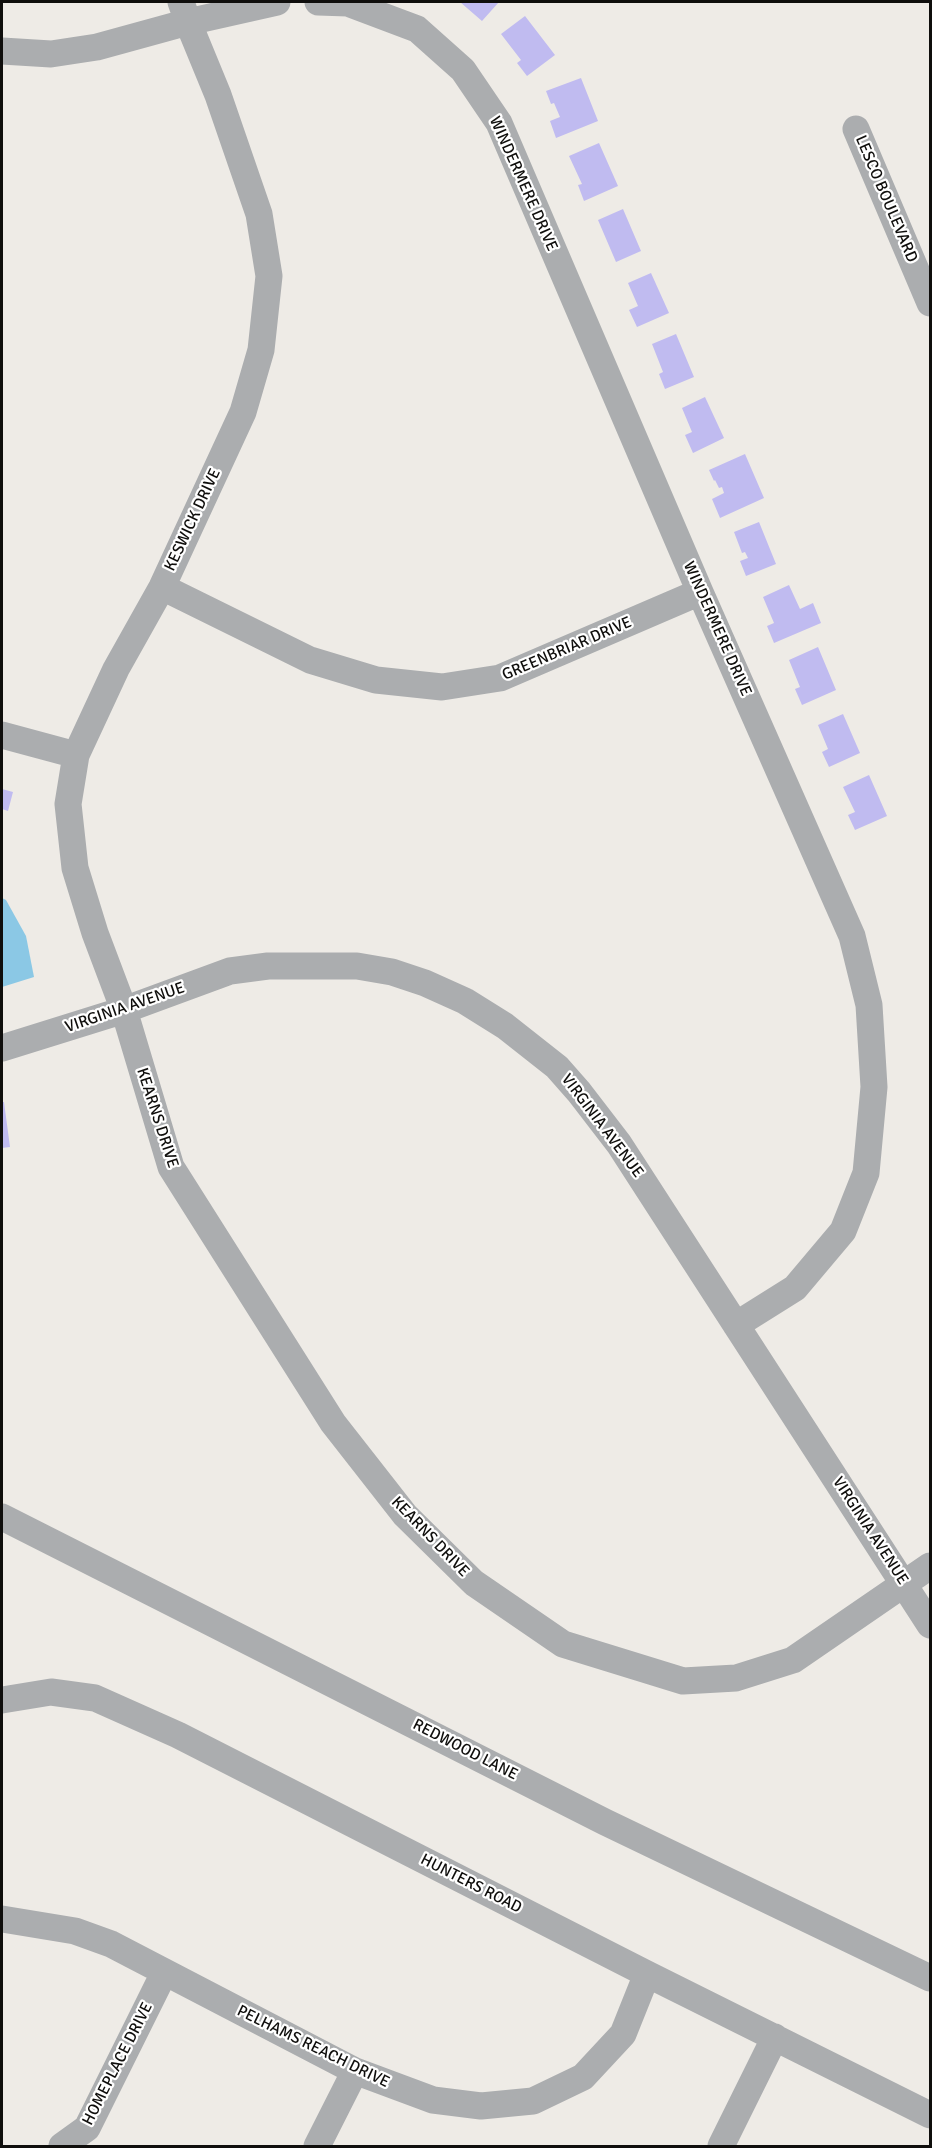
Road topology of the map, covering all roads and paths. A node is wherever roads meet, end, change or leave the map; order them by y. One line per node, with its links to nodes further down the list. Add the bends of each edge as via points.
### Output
1 (277, 2): 3 (street)
2 (318, 2): 8 (street, WINDERMERE DRIVE, via 348,3 417,29 463,70 499,123)
3 (184, 12): 4 (street, via 98,47 51,54); 7 (street, KESWICK DRIVE, via 259,214 268,276 261,350 243,412)
4 (2, 51)
5 (856, 129): 6 (street, LESCO BOULEVARD)
6 (930, 303)
7 (162, 587): 8 (street, GREENBRIAR DRIVE, via 310,660 376,680 442,687 500,678); 10 (street, KESWICK DRIVE, via 116,669)
8 (700, 592): 13 (street, WINDERMERE DRIVE, via 852,936 869,1005 874,1087 866,1173 843,1231 795,1288)
9 (2, 735): 10 (street)
10 (76, 755): 11 (street, KESWICK DRIVE, via 68,804 75,868)
11 (124, 1010): 12 (street, VIRGINIA AVENUE); 13 (street, VIRGINIA AVENUE, via 230,971 278,965 357,966 392,972 465,1001 505,1026 557,1067 579,1092 619,1144); 16 (street, KEARNS DRIVE, via 171,1167 333,1423 405,1515 474,1583 563,1644 683,1681 736,1678 793,1660)
12 (2, 1048)
13 (736, 1325): 16 (street, VIRGINIA AVENUE)
14 (2, 1516): 22 (street, REDWOOD LANE, via 605,1822)
15 (930, 1566): 16 (street, KEARNS DRIVE)
16 (905, 1583): 17 (street, VIRGINIA AVENUE)
17 (930, 1625)
18 (2, 1700): 21 (street, HUNTERS ROAD, via 51,1692 95,1698 178,1735)
19 (2, 1919): 20 (street, PELHAMS REACH DRIVE, via 75,1931 111,1944)
20 (164, 1973): 24 (street, PELHAMS REACH DRIVE); 26 (street, HOMEPLACE DRIVE, via 87,2128)
21 (647, 1974): 23 (street, HUNTERS ROAD); 24 (street, PELHAMS REACH DRIVE, via 623,2034 583,2077 533,2101 481,2106 433,2100)
22 (930, 1978)
23 (775, 2037): 25 (street, HUNTERS ROAD); 28 (street)
24 (355, 2071): 27 (street)
25 (930, 2115)
26 (62, 2146)
27 (317, 2146)
28 (721, 2146)

